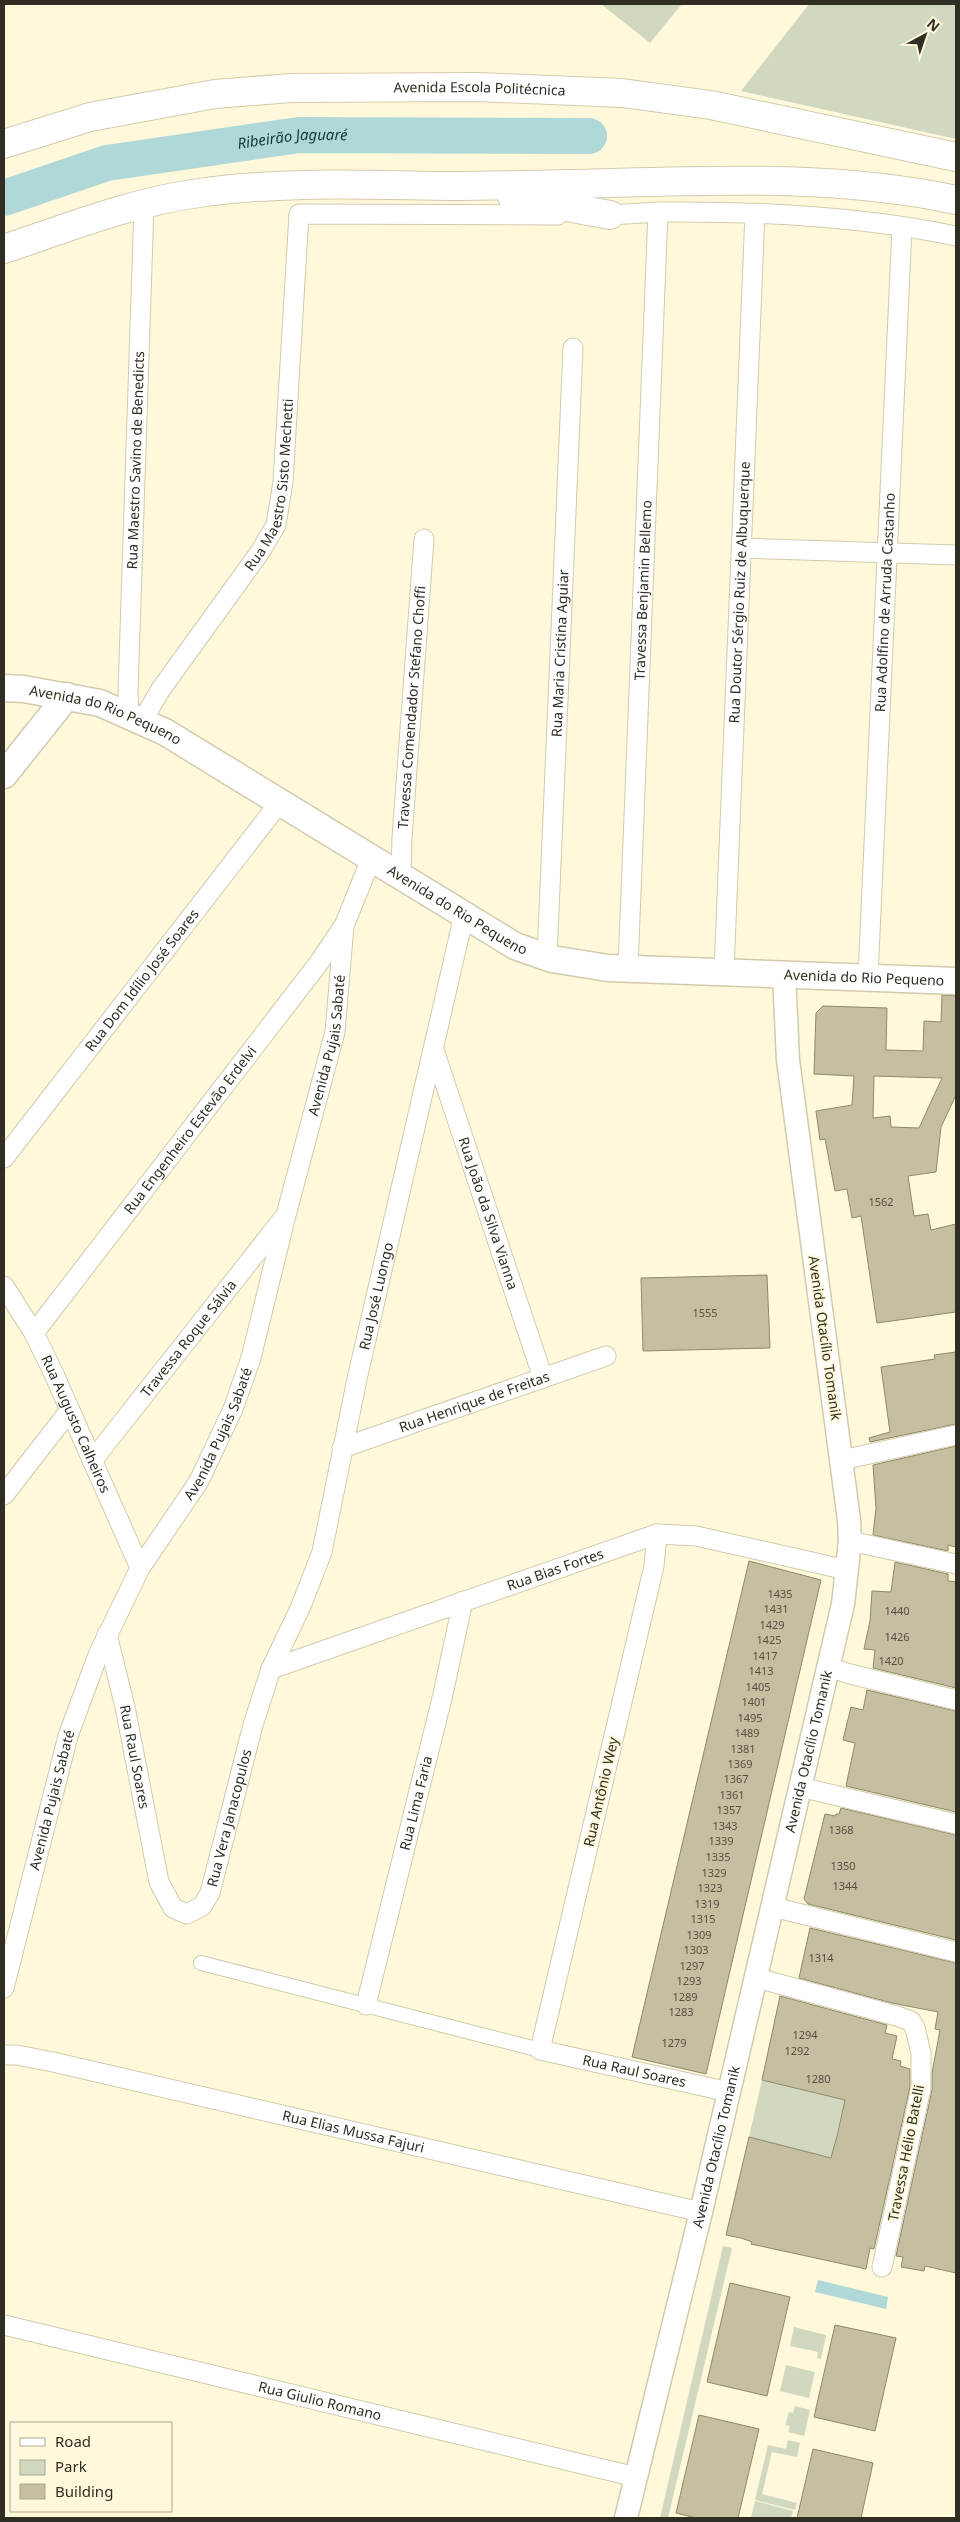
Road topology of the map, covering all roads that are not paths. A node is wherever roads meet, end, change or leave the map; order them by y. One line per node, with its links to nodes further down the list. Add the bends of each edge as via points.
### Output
1 (4, 144): 2 (highway, Avenida Escola Politécnica, via 90,117 215,94 291,88 477,87 622,93 711,105)
2 (956, 157)
3 (452, 186): 4 (highway, via 729,180 831,184 924,193); 5 (highway, via 272,186 197,193); 8 (highway)
4 (956, 200)
5 (144, 205): 11 (highway); 19 (street, Rua Maestro Savino de Benedicts, via 128,692)
6 (658, 212): 7 (street); 8 (street); 27 (street, Travessa Benjamin Bellemo)
7 (755, 213): 9 (street); 14 (street, Rua Doutor Sérgio Ruiz de Albuquerque)
8 (610, 215): 19 (street, Rua Maestro Sisto Mechetti, via 299,214 283,482 276,525 260,552)
9 (902, 226): 10 (street); 15 (street, Rua Adolfino de Arruda Castanho)
10 (956, 236)
11 (4, 249)
12 (573, 348): 26 (street, Rua Maria Cristina Aguiar)
13 (424, 539): 23 (street, Travessa Comendador Stefano Choffi)
14 (741, 548): 15 (street); 28 (street, Rua Doutor Sérgio Ruiz de Albuquerque)
15 (887, 552): 16 (street); 30 (street, Rua Adolfino de Arruda Castanho)
16 (956, 555)
17 (4, 688): 18 (main road, Avenida do Rio Pequeno)
18 (67, 696): 19 (main road, Avenida do Rio Pequeno, via 100,703); 20 (main road)
19 (136, 718): 21 (main road, Avenida do Rio Pequeno, via 176,738)
20 (4, 775)
21 (280, 802): 22 (main road, Avenida do Rio Pequeno); 33 (street, Rua Dom Idílio José Soares)
22 (371, 858): 23 (main road, Avenida do Rio Pequeno); 25 (street, Avenida Pujais Sabaté)
23 (401, 877): 24 (main road, Avenida do Rio Pequeno)
24 (464, 915): 26 (main road, Avenida do Rio Pequeno, via 515,946); 32 (street, Rua José Luongo)
25 (344, 926): 34 (street, Avenida Pujais Sabaté, via 335,1032); 36 (street, Rua Engenheiro Estevão Erdelvi)
26 (547, 958): 27 (main road, Avenida do Rio Pequeno)
27 (628, 968): 28 (main road, Avenida do Rio Pequeno)
28 (724, 971): 29 (main road, Avenida do Rio Pequeno)
29 (784, 974): 30 (main road, Avenida do Rio Pequeno); 42 (street, Avenida Otacílio Tomanik, via 788,1060)
30 (868, 977): 31 (main road, Avenida do Rio Pequeno)
31 (956, 981)
32 (434, 1049): 38 (street, Rua João da Silva Vianna); 41 (street, Rua José Luongo)
33 (4, 1158)
34 (286, 1215): 43 (street, Travessa Roque Sálvia); 48 (street, Avenida Pujais Sabaté, via 251,1358 233,1409 199,1481)
35 (4, 1286): 36 (street, Rua Augusto Calheiros)
36 (34, 1333): 39 (street, Rua Augusto Calheiros)
37 (606, 1356): 38 (street, Rua Henrique de Freitas)
38 (543, 1378): 41 (street, Rua Henrique de Freitas)
39 (70, 1410): 43 (street, Rua Augusto Calheiros); 44 (street)
40 (956, 1435): 42 (street)
41 (342, 1448): 53 (street, Rua José Luongo, via 322,1552)
42 (842, 1460): 46 (street, Avenida Otacílio Tomanik)
43 (92, 1461): 48 (street, Rua Augusto Calheiros)
44 (4, 1496)
45 (657, 1534): 49 (street, Rua Bias Fortes, via 696,1536); 50 (street, Rua Bias Fortes); 64 (street, Rua Antônio Wey, via 654,1566)
46 (850, 1541): 47 (street); 49 (street, Avenida Otacílio Tomanik)
47 (956, 1564)
48 (140, 1568): 51 (street, Avenida Pujais Sabaté)
49 (847, 1570): 52 (street, Avenida Otacílio Tomanik, via 843,1604)
50 (463, 1601): 53 (street, Rua Bias Fortes); 63 (street, Rua Lima Faria)
51 (107, 1634): 57 (street, Rua Raul Soares, via 125,1707); 62 (street, Avenida Pujais Sabaté, via 68,1736)
52 (828, 1666): 54 (street); 55 (street, Avenida Otacílio Tomanik)
53 (271, 1669): 57 (street, Rua Vera Janacopulos, via 253,1725 210,1893 202,1906 187,1914 173,1908)
54 (956, 1700)
55 (800, 1786): 56 (street); 58 (street, Avenida Otacílio Tomanik)
56 (956, 1824)
57 (159, 1882)
58 (773, 1907): 59 (street); 61 (street, Avenida Otacílio Tomanik)
59 (956, 1952)
60 (201, 1963): 63 (street)
61 (756, 1978): 66 (street, Avenida Otacílio Tomanik); 68 (street, Travessa Hélio Batelli, via 897,2016 911,2021 916,2028 921,2053 920,2088)
62 (4, 1988)
63 (366, 2005): 64 (street)
64 (540, 2050): 66 (street, Rua Raul Soares)
65 (4, 2055): 67 (street, Rua Elias Mussa Fajuri, via 53,2062)
66 (730, 2092): 67 (street, Avenida Otacílio Tomanik)
67 (701, 2212): 70 (street, Avenida Otacílio Tomanik)
68 (882, 2267)
69 (4, 2325): 70 (street, Rua Giulio Romano)
70 (636, 2476): 71 (street, Avenida Otacílio Tomanik)
71 (626, 2518)

